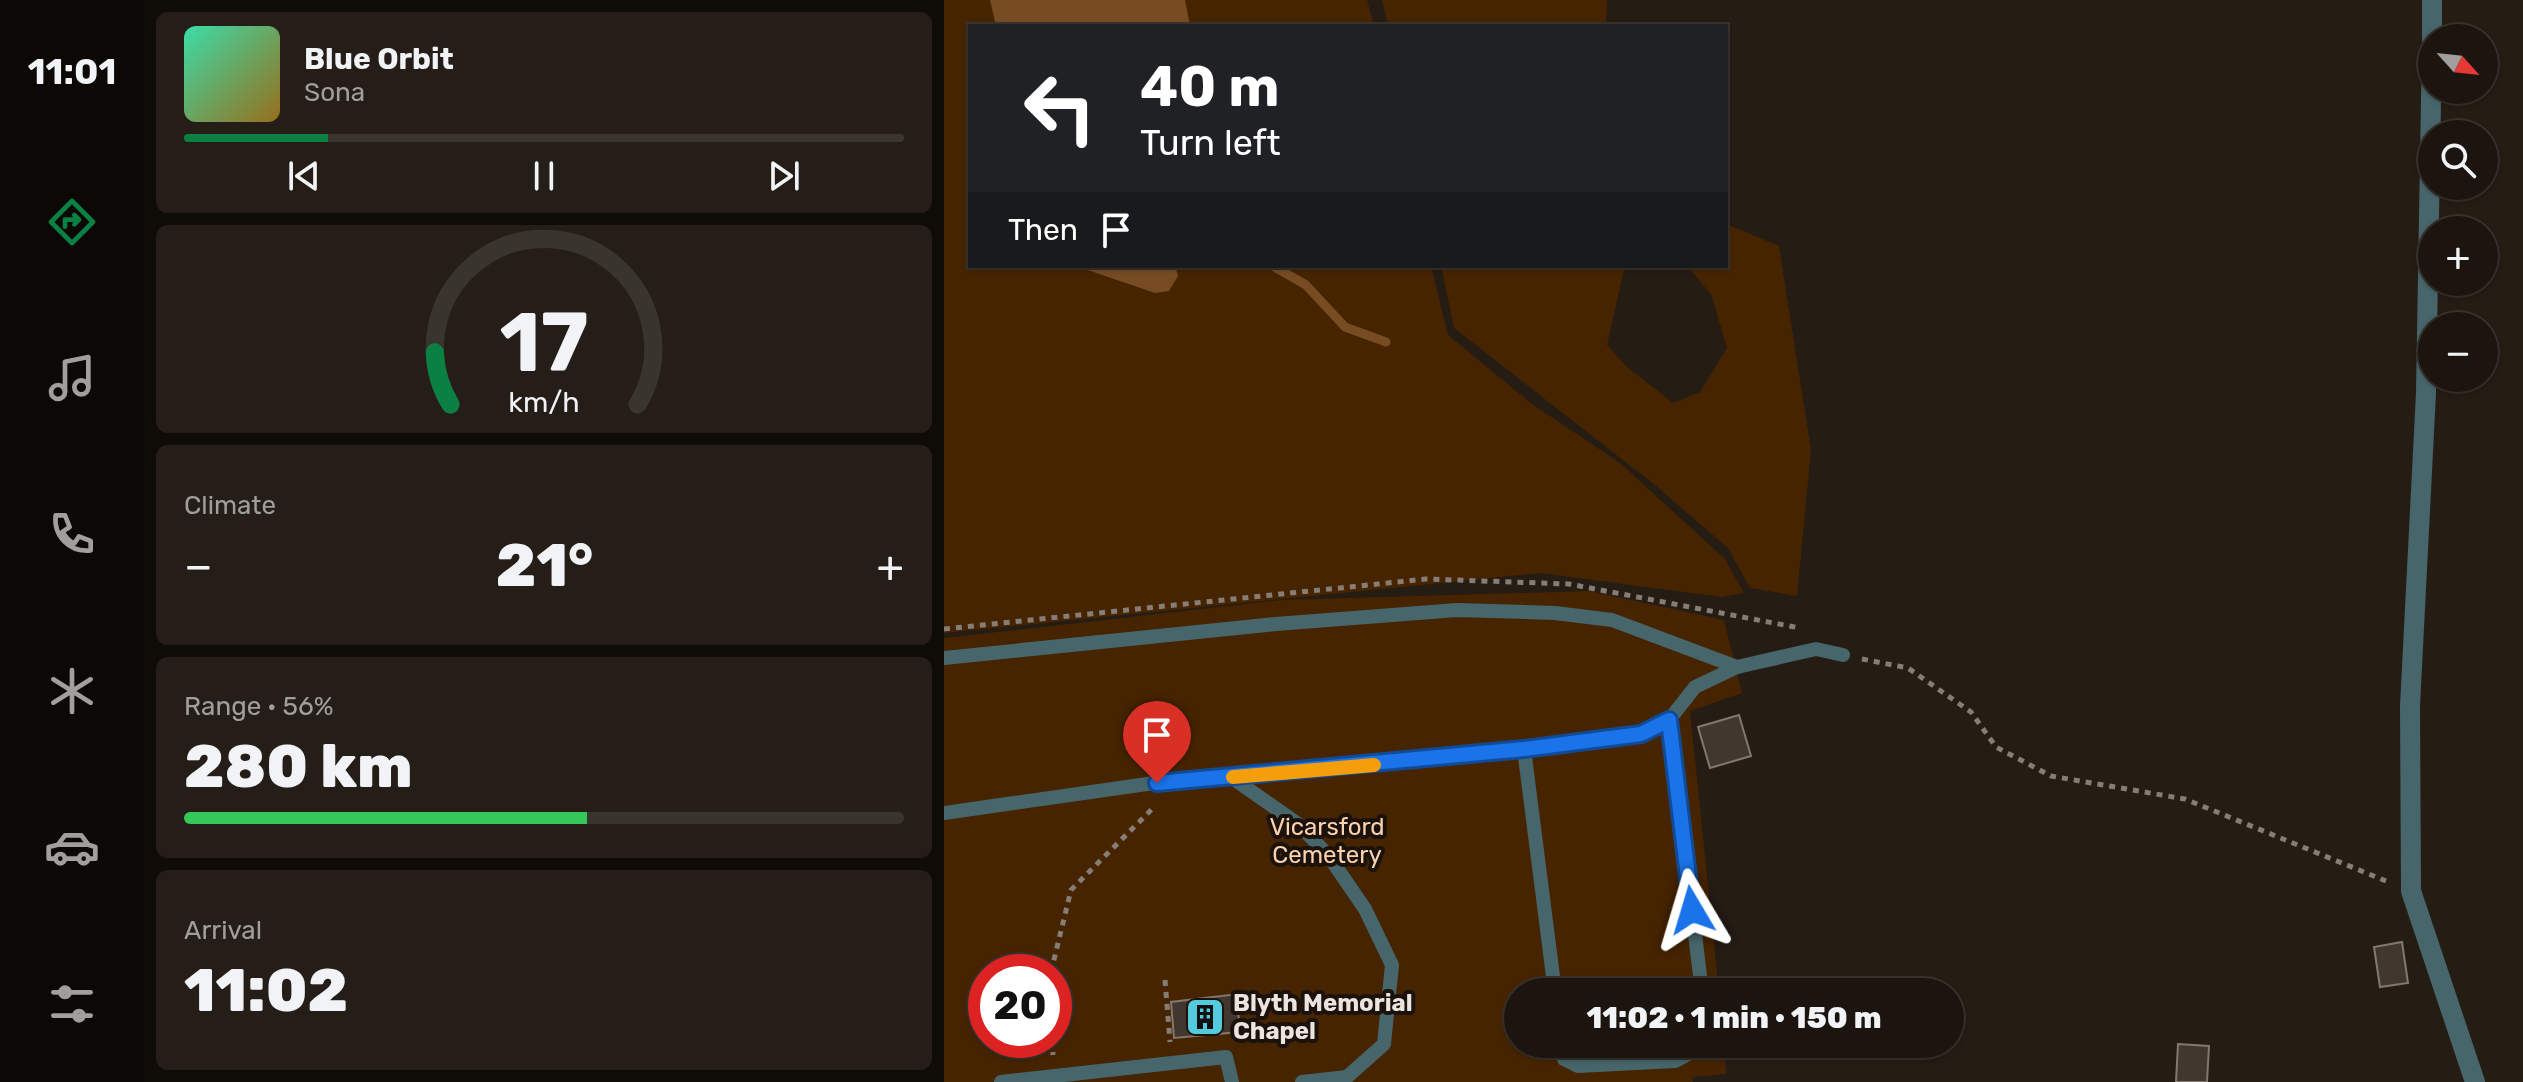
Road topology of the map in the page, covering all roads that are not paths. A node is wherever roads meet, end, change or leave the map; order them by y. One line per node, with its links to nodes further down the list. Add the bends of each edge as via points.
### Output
1 (2432, 0): 2 (street)
2 (2432, 24)
3 (2431, 104): 18 (street, via 2426,393 2410,706 2411,891)
4 (1843, 655): 6 (lane, via 1816,649)
5 (944, 658): 6 (lane, via 1457,610 1612,620)
6 (1737, 667): 7 (lane, via 1695,687)
7 (1669, 720): 8 (lane, via 1641,734); 12 (lane)
8 (1524, 749): 9 (lane); 11 (lane)
9 (1231, 777): 10 (lane, via 1182,779); 17 (lane, via 1298,824 1328,855 1365,909 1392,965 1384,1044 1347,1077)
10 (944, 813)
11 (1553, 978)
12 (1700, 978)
13 (1564, 1058): 14 (lane, via 1578,1066)
14 (1681, 1058)
15 (1001, 1082): 16 (lane, via 1226,1057)
16 (1232, 1082)
17 (1302, 1082)
18 (2475, 1082)

